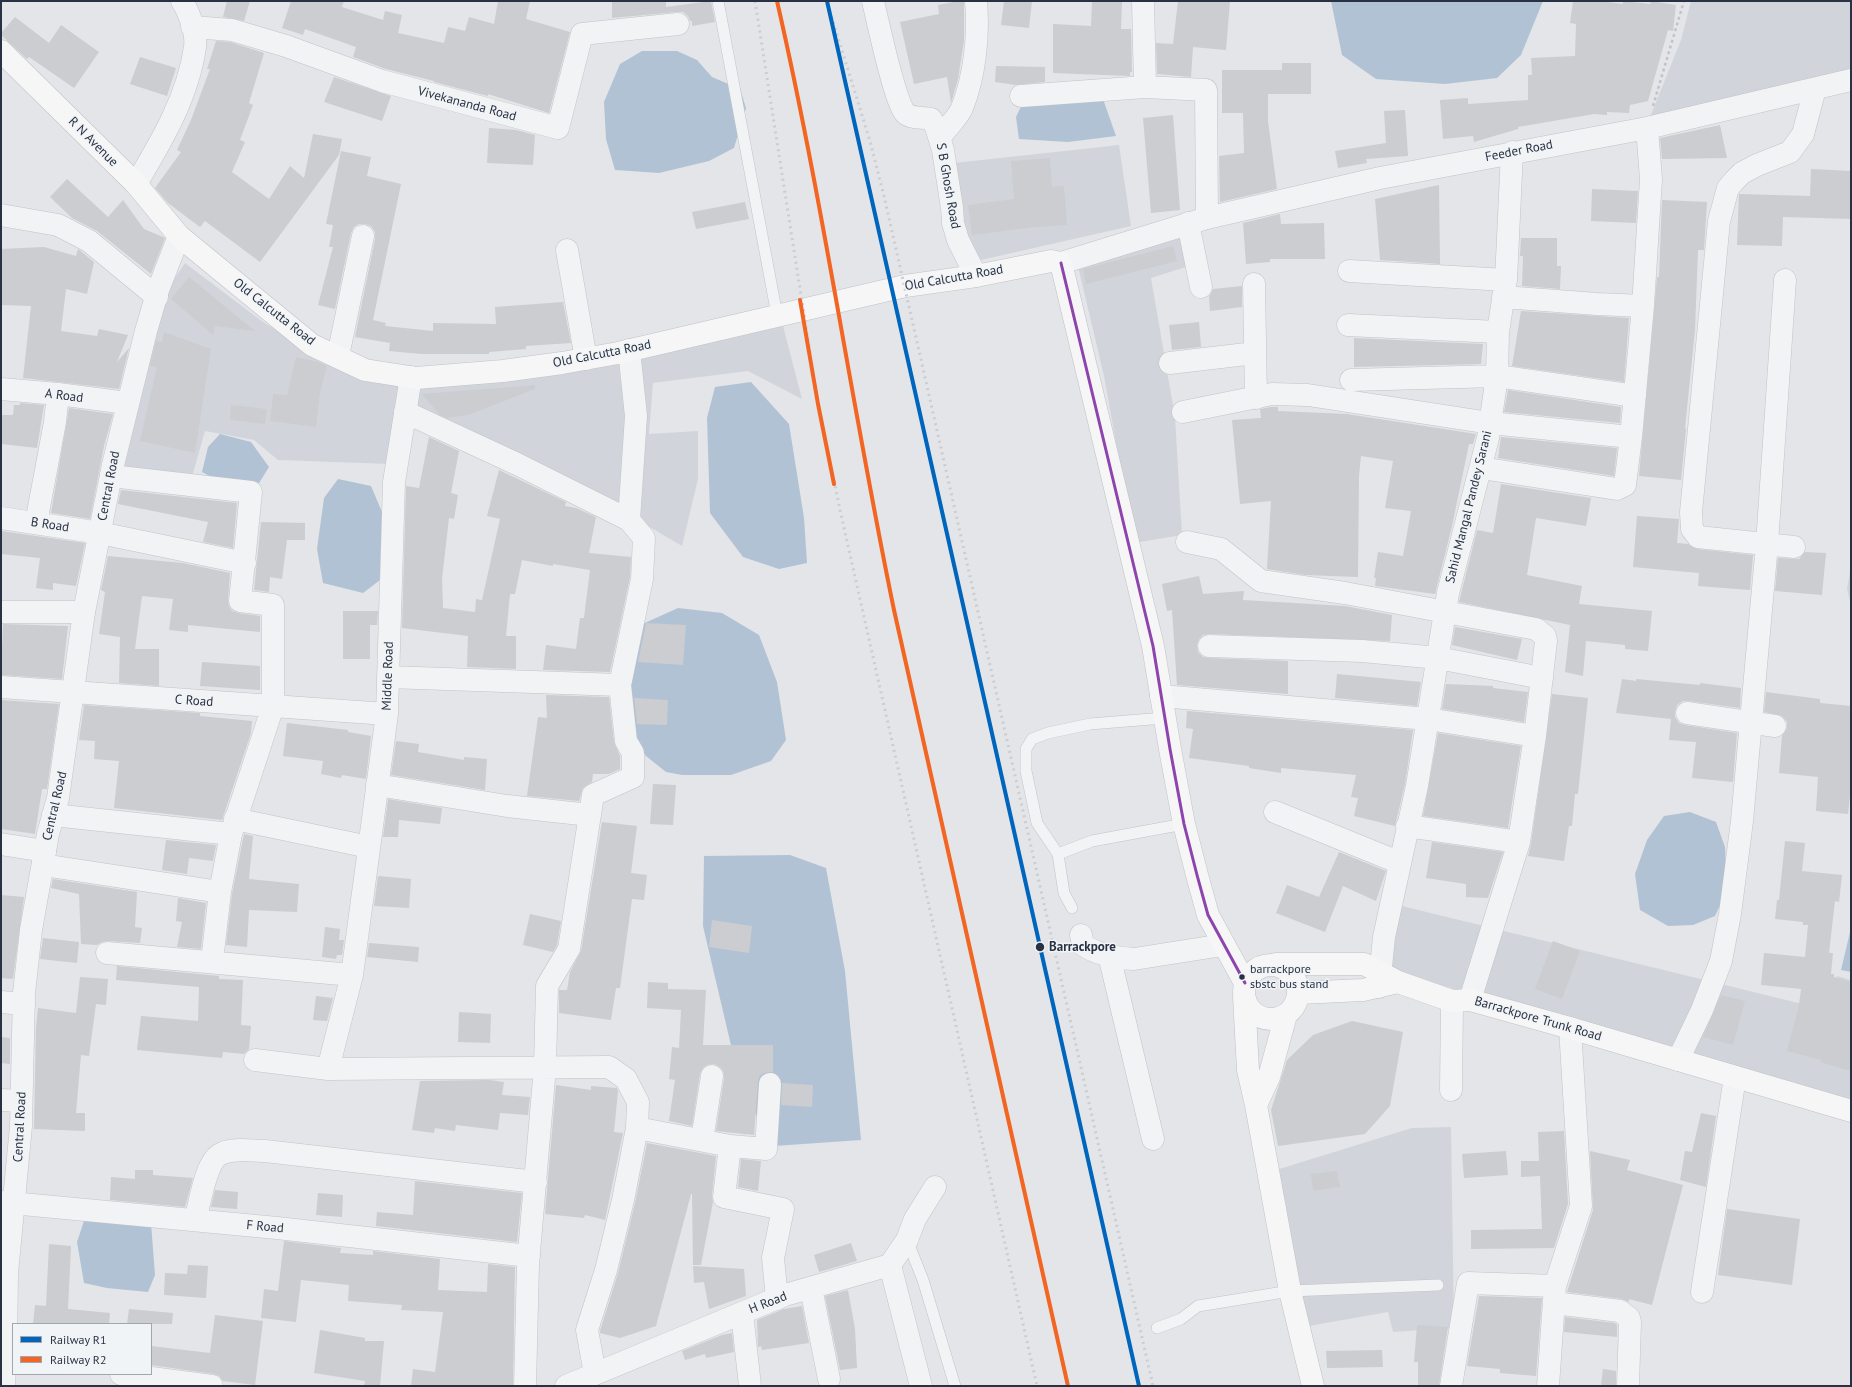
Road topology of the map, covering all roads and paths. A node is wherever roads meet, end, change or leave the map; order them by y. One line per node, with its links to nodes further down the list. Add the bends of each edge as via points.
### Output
1 (182, 1): 8 (street, via 190,14)
2 (718, 1): 32 (lane)
3 (873, 1): 15 (street, S B Ghosh Road, via 892,77 905,114 931,119)
4 (976, 1): 15 (street, via 973,67 962,109)
5 (1143, 1): 11 (street)
6 (1684, 1): 14 (path)
7 (678, 24): 8 (street, Vivekananda Road, via 582,34 558,128 382,81 286,46 232,30)
8 (192, 27): 17 (street, via 195,46 180,101 158,147)
9 (1, 52): 17 (main road, R N Avenue)
10 (1851, 80): 12 (street, Feeder Road)
11 (1145, 87): 13 (street); 19 (street, via 1206,90)
12 (1815, 88): 14 (street, Feeder Road); 59 (street, via 1803,134 1790,152 1742,173 1735,180 1728,188 1719,221 1691,512 1692,529 1698,537)
13 (1021, 96)
14 (1646, 128): 16 (street, Feeder Road); 31 (street, via 1651,179)
15 (940, 137): 25 (street, S B Ghosh Road, via 953,223 958,240)
16 (1512, 152): 19 (street, Feeder Road, via 1380,178); 29 (street, Sahid Mangal Pandey Sarani)
17 (136, 184): 20 (main road, R N Avenue)
18 (1, 215): 30 (street, via 58,225 89,241)
19 (1197, 221): 23 (street, Feeder Road); 28 (street)
20 (179, 236): 30 (street, Central Road); 37 (main road, Old Calcutta Road, via 312,345)
21 (363, 236): 37 (street)
22 (567, 250): 38 (street)
23 (1061, 263): 25 (main road, Old Calcutta Road, via 1051,261); 72 (main road, via 1153,646)
24 (1349, 271): 29 (street)
25 (976, 276): 32 (main road, Old Calcutta Road, via 905,286)
26 (1785, 280): 59 (street)
27 (1254, 284): 36 (street)
28 (1201, 287)
29 (1504, 289): 31 (street); 34 (street, Sahid Mangal Pandey Sarani)
30 (157, 297): 47 (street, Central Road)
31 (1644, 306): 45 (street)
32 (777, 315): 35 (main road, Old Calcutta Road)
33 (1348, 325): 34 (street)
34 (1498, 332): 40 (street, Sahid Mangal Pandey Sarani)
35 (629, 350): 38 (main road, Old Calcutta Road); 55 (street, via 636,416)
36 (1255, 353): 39 (street); 46 (street)
37 (338, 356): 41 (main road, Old Calcutta Road, via 365,370)
38 (586, 359): 41 (main road, Old Calcutta Road, via 503,371)
39 (1170, 363)
40 (1497, 376): 42 (street); 45 (street); 50 (street, Sahid Mangal Pandey Sarani)
41 (411, 377): 48 (street, Middle Road)
42 (1351, 380)
43 (1, 389): 44 (street, A Road)
44 (58, 394): 47 (street, A Road); 56 (street)
45 (1635, 396): 51 (street)
46 (1256, 398): 49 (street); 50 (street, via 1272,394 1308,395)
47 (127, 403): 53 (street, Central Road)
48 (405, 412): 55 (street, via 518,464); 67 (street, Middle Road, via 394,482)
49 (1183, 412)
50 (1490, 423): 51 (street); 52 (street, Sahid Mangal Pandey Sarani)
51 (1631, 437): 52 (street, via 1624,485 1620,488)
52 (1481, 468): 64 (street, Sahid Mangal Pandey Sarani, via 1448,593)
53 (111, 476): 57 (street, Central Road); 61 (street, via 251,492)
54 (1, 518): 56 (street, B Road)
55 (629, 520): 69 (street, via 644,538 642,579)
56 (36, 523): 57 (street, B Road)
57 (100, 533): 61 (street, B Road); 63 (street, Central Road)
58 (1187, 542): 64 (street, via 1221,549 1261,581 1345,593)
59 (1767, 544): 60 (street); 78 (street)
60 (1794, 547)
61 (245, 563): 73 (street, via 240,601 273,605)
62 (1, 612): 63 (street)
63 (84, 612): 71 (street, Central Road)
64 (1446, 612): 66 (street, Sahid Mangal Pandey Sarani); 68 (street, via 1536,629 1542,633 1546,641)
65 (1209, 646): 66 (street, via 1362,651)
66 (1438, 658): 68 (street); 77 (street, Sahid Mangal Pandey Sarani)
67 (388, 677): 69 (street); 75 (street, Middle Road)
68 (1542, 678): 80 (street)
69 (620, 685): 83 (street, via 626,741 633,753 633,777 593,795)
70 (1, 687): 71 (street, C Road)
71 (74, 693): 73 (street, C Road); 84 (street, Central Road, via 62,780)
72 (1161, 696): 76 (main road); 77 (street)
73 (273, 706): 75 (street, C Road); 86 (street)
74 (1687, 713): 78 (street)
75 (387, 714): 81 (street, Middle Road)
76 (1164, 718): 85 (main road); 91 (lane, via 1090,724 1048,733 1032,740 1026,749 1026,771 1037,823)
77 (1428, 719): 80 (street); 87 (street, Sahid Mangal Pandey Sarani, via 1417,786)
78 (1751, 723): 79 (street); 112 (street, via 1742,821 1721,961 1702,1010)
79 (1775, 726)
80 (1535, 736): 88 (street)
81 (377, 785): 83 (street, via 507,806); 90 (street, Middle Road)
82 (1274, 812): 93 (street, via 1393,860)
83 (590, 815): 113 (street, via 569,949 547,986)
84 (53, 816): 86 (street); 92 (street, Central Road)
85 (1184, 824): 91 (lane, via 1092,841); 97 (main road, via 1208,915)
86 (233, 826): 90 (street); 94 (street)
87 (1407, 826): 88 (street); 93 (street, Sahid Mangal Pandey Sarani)
88 (1519, 842): 106 (street)
89 (1, 844): 92 (street)
90 (369, 847): 102 (street, Middle Road)
91 (1058, 854): 95 (lane, via 1064,893)
92 (44, 858): 94 (street); 108 (street, Central Road, via 30,930)
93 (1400, 859): 103 (street, Sahid Mangal Pandey Sarani, via 1384,937)
94 (220, 892): 100 (street)
95 (1072, 908)
96 (1081, 935): 99 (street, via 1083,945 1094,952)
97 (1223, 945): 99 (street, via 1134,959); 104 (main road)
98 (107, 953): 100 (street)
99 (1109, 955): 123 (street)
100 (212, 961): 102 (street)
101 (1276, 964): 103 (main road, Barrackpore Trunk Road, via 1364,964); 104 (main road, Barrackpore Trunk Road, via 1263,965 1252,972); 105 (main road, via 1288,970 1297,980)
102 (352, 975): 114 (street, Middle Road)
103 (1386, 981): 105 (main road, Barrackpore Trunk Road, via 1363,990); 106 (main road, Barrackpore Trunk Road)
104 (1244, 990): 109 (main road, via 1250,1009 1260,1017 1273,1020); 120 (main road, via 1248,1070)
105 (1299, 993): 109 (main road, via 1296,1006)
106 (1461, 1000): 110 (main road, Barrackpore Trunk Road); 118 (street)
107 (1, 1002): 108 (street)
108 (24, 1004): 119 (street, Central Road)
109 (1286, 1015): 120 (main road, via 1269,1077)
110 (1570, 1028): 112 (main road, Barrackpore Trunk Road); 137 (street, via 1581,1206)
111 (255, 1060): 114 (street)
112 (1678, 1060): 116 (main road, Barrackpore Trunk Road)
113 (546, 1067): 114 (street); 122 (street, via 609,1067 626,1078 638,1102); 126 (street)
114 (328, 1069)
115 (712, 1076): 124 (street)
116 (1735, 1077): 121 (main road, Barrackpore Trunk Road); 136 (street)
117 (770, 1084): 125 (street, via 766,1149)
118 (1451, 1090)
119 (11, 1101): 128 (street, Central Road)
120 (1256, 1105): 135 (main road)
121 (1851, 1111)
122 (637, 1128): 124 (street); 142 (street, via 606,1270 587,1330)
123 (1153, 1139)
124 (702, 1140): 125 (street)
125 (730, 1146): 138 (street, via 724,1197 783,1209 773,1258)
126 (536, 1182): 129 (street, via 238,1150 219,1154 210,1164); 131 (street)
127 (935, 1187): 130 (street)
128 (8, 1203): 129 (street, F Road); 141 (street, Central Road)
129 (195, 1220): 131 (street, F Road)
130 (907, 1240): 132 (street); 151 (lane, via 923,1280)
131 (529, 1256): 148 (street)
132 (890, 1265): 134 (street, H Road); 150 (street)
133 (1438, 1286): 135 (lane)
134 (811, 1288): 138 (street, H Road); 144 (street)
135 (1290, 1291): 140 (lane, via 1198,1306 1181,1319); 152 (main road)
136 (1702, 1292)
137 (1555, 1294): 153 (street, via 1468,1283); 154 (street); 155 (street, via 1625,1314 1630,1322)
138 (777, 1299): 139 (street, H Road)
139 (742, 1313): 142 (street, H Road); 149 (street)
140 (1157, 1328)
141 (7, 1354): 146 (street, Central Road)
142 (595, 1374): 145 (street, H Road)
143 (130, 1375): 147 (street)
144 (829, 1379)
145 (571, 1385)
146 (4, 1386)
147 (212, 1386)
148 (526, 1386)
149 (750, 1386)
150 (921, 1386)
151 (955, 1386)
152 (1313, 1386)
153 (1451, 1386)
154 (1548, 1386)
155 (1628, 1386)

